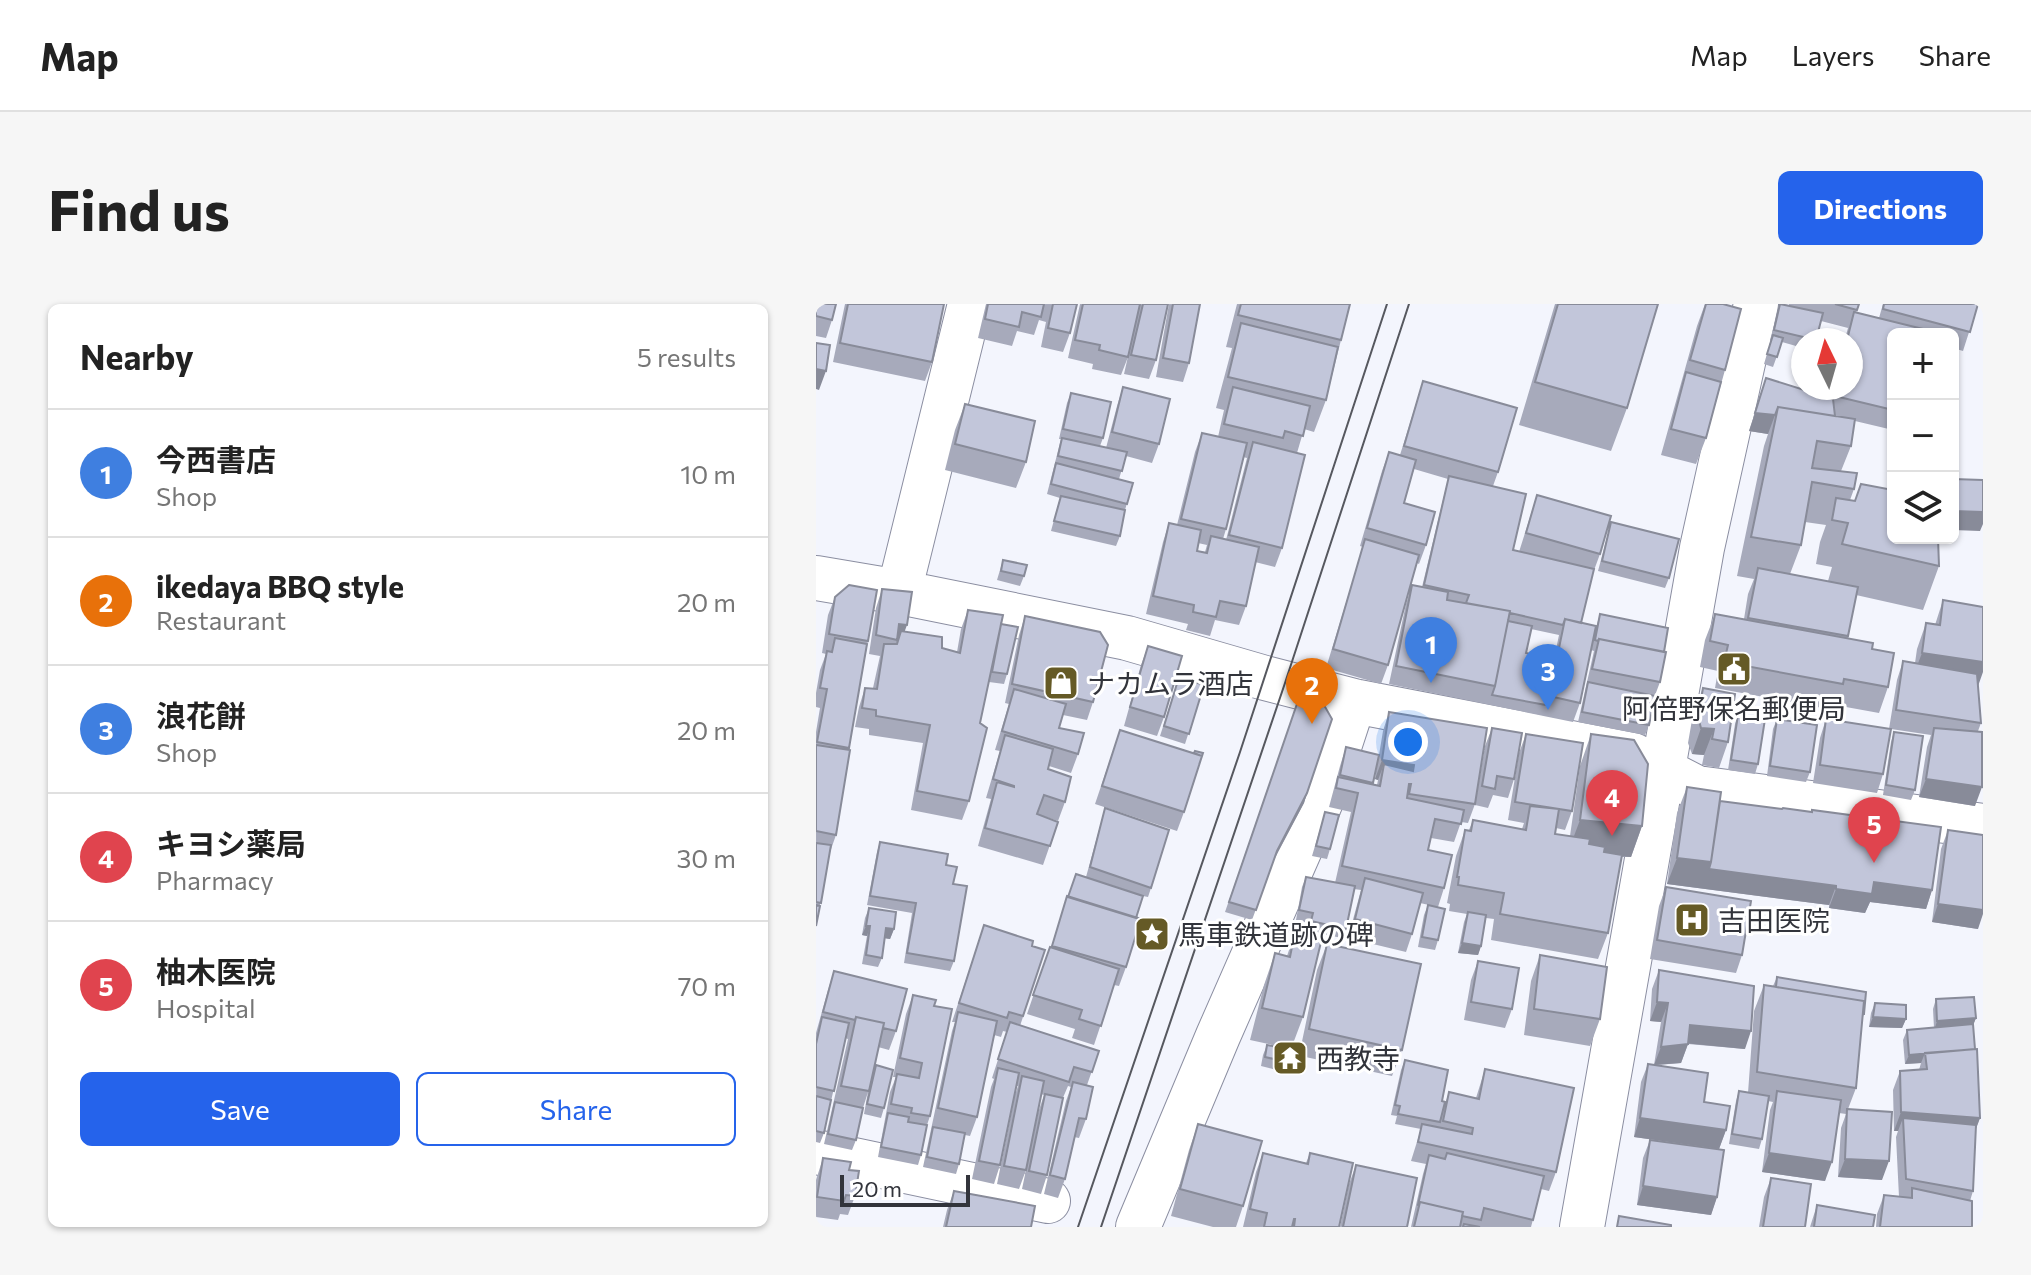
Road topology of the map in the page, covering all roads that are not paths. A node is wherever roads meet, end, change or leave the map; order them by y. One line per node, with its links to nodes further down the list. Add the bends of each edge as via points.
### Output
1 (970, 304): 4 (street)
2 (1756, 304): 6 (street, via 1702,548)
3 (816, 578): 4 (street)
4 (899, 592): 5 (street, via 1127,638)
5 (1354, 701): 6 (street, via 1633,755); 10 (street, via 1322,799)
6 (1663, 770): 7 (street, via 1697,788); 11 (street)
7 (1983, 826)
8 (816, 1152): 9 (street)
9 (1048, 1201)
10 (1138, 1227)
11 (1582, 1227)

